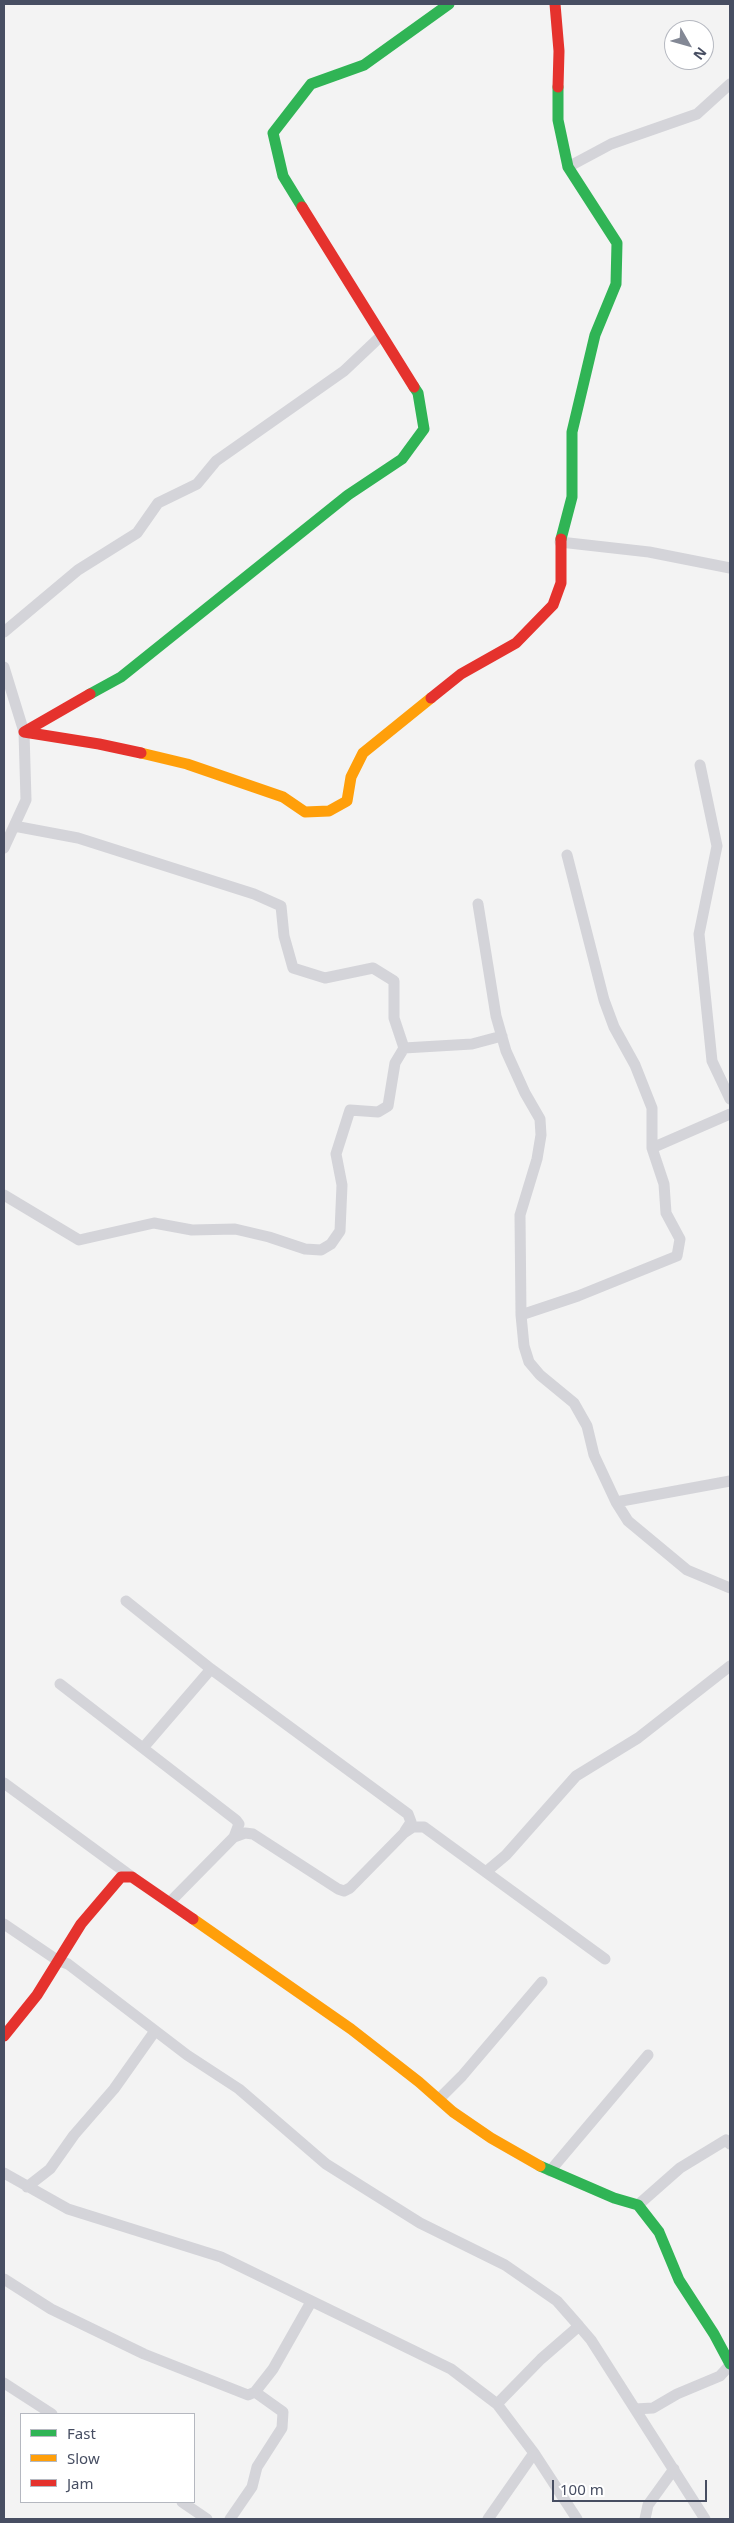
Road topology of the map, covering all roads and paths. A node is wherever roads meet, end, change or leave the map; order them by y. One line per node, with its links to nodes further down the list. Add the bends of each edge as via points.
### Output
1 (449, 4): 5 (street, via 364,65 311,84 273,133 283,176)
2 (555, 4): 4 (street, via 559,51 558,120)
3 (730, 84): 4 (street, via 697,114 611,144)
4 (568, 167): 6 (street, via 617,242 617,259 616,284 595,335 572,432 572,497)
5 (381, 336): 8 (street, via 344,371 216,461 197,484 158,503 137,533 78,570); 10 (street, via 418,393 424,429 402,459 340,501 121,677)
6 (560, 542): 7 (street, via 649,552); 10 (street, via 561,583 553,605 516,643 460,674 363,753 350,777 347,801 329,811 304,812 283,798 187,764)
7 (730, 568)
8 (4, 632)
9 (4, 667): 10 (street)
10 (24, 732): 12 (street, via 26,800)
11 (700, 765): 18 (street, via 717,846 700,934 712,1061)
12 (14, 826): 13 (street); 17 (street, via 78,838 254,894 282,906 284,936 293,968 325,978 373,968 394,981 394,1018)
13 (4, 848)
14 (567, 855): 20 (street, via 604,1000 652,1108)
15 (478, 904): 16 (street)
16 (502, 1036): 17 (street, via 472,1044); 22 (street, via 525,1093 540,1118 537,1159 520,1215)
17 (404, 1048): 21 (street, via 395,1063 388,1106 378,1112 350,1110 336,1154 342,1185 340,1231 331,1244 321,1250 305,1249 269,1236 235,1229 192,1230 154,1224 79,1240)
18 (730, 1099)
19 (730, 1114): 20 (street)
20 (652, 1148): 22 (street, via 664,1184 666,1213 680,1239 677,1256)
21 (4, 1195)
22 (521, 1315): 24 (street, via 529,1362 574,1403 587,1426 594,1455)
23 (730, 1481): 24 (street)
24 (616, 1502): 25 (street, via 628,1521 687,1570)
25 (730, 1588)
26 (126, 1601): 28 (street)
27 (730, 1666): 34 (street, via 638,1738 576,1776 506,1855)
28 (211, 1669): 30 (street); 32 (street, via 408,1814 411,1822)
29 (60, 1684): 30 (street)
30 (142, 1748): 33 (street, via 236,1820 239,1830)
31 (4, 1782): 35 (street)
32 (404, 1832): 33 (street, via 344,1891 253,1834); 34 (street, via 413,1827 424,1827)
33 (234, 1837): 36 (street)
34 (487, 1871): 38 (street)
35 (132, 1877): 36 (street); 39 (street, via 121,1877 115,1883)
36 (170, 1902): 44 (street, via 350,2029)
37 (4, 1924): 39 (street)
38 (605, 1959)
39 (56, 1960): 41 (street, via 68,1964); 42 (street, via 38,1995)
40 (542, 1982): 44 (street, via 469,2069)
41 (155, 2032): 48 (street, via 50,2169); 52 (street, via 239,2089 326,2164 420,2223 504,2265 557,2301)
42 (4, 2036)
43 (648, 2055): 46 (street)
44 (438, 2099): 46 (street, via 491,2138)
45 (729, 2140): 49 (street, via 680,2168)
46 (550, 2171): 49 (street)
47 (4, 2173): 48 (street)
48 (27, 2187): 51 (street, via 68,2209 221,2257)
49 (638, 2205): 53 (street, via 658,2232 679,2280)
50 (4, 2279): 55 (street, via 51,2309 144,2354 241,2393)
51 (311, 2302): 55 (street, via 273,2369); 56 (street, via 451,2369)
52 (579, 2326): 56 (street); 57 (street)
53 (730, 2365): 57 (street, via 720,2376 653,2408)
54 (4, 2383): 58 (street)
55 (254, 2392): 63 (street, via 283,2412 282,2428 257,2467 252,2487)
56 (497, 2404): 59 (street)
57 (635, 2409): 60 (street)
58 (50, 2413)
59 (534, 2453): 64 (street); 65 (street)
60 (674, 2469): 66 (street, via 648,2505); 67 (street)
61 (184, 2503): 62 (street)
62 (208, 2519)
63 (230, 2519)
64 (488, 2519)
65 (577, 2519)
66 (645, 2519)
67 (705, 2519)

